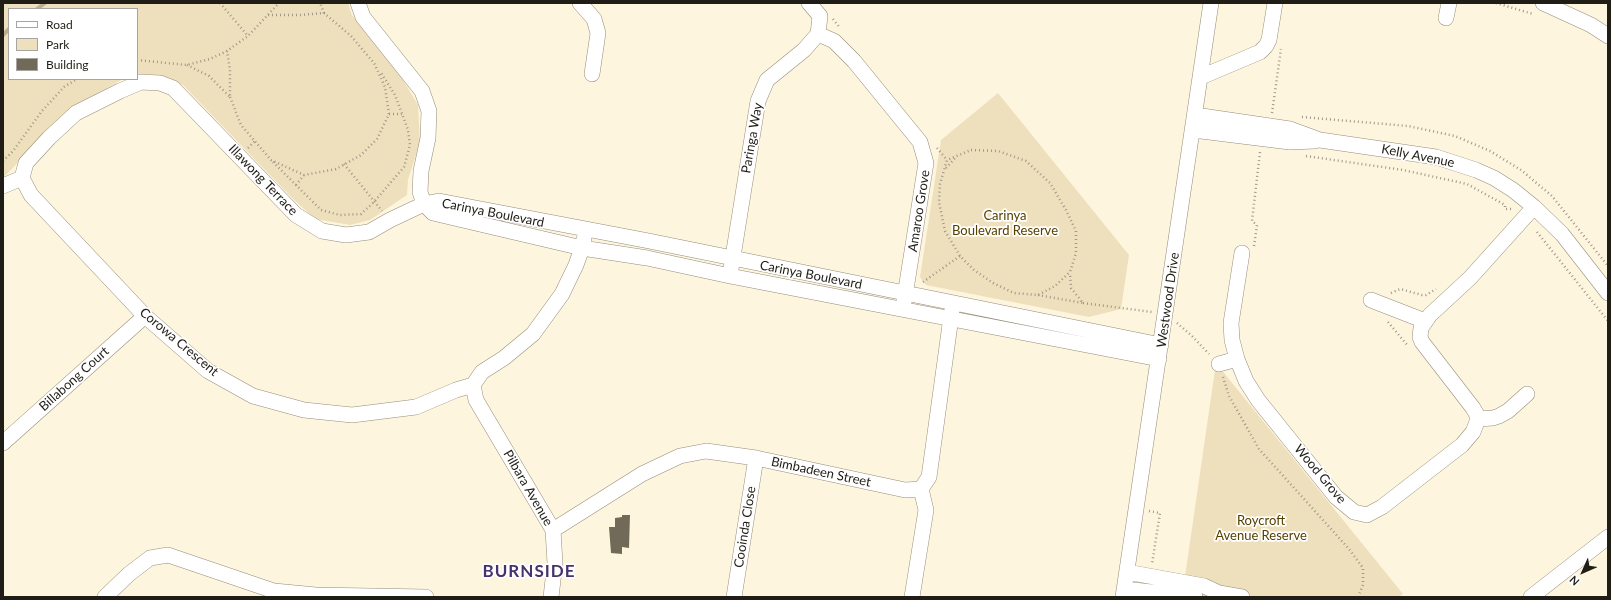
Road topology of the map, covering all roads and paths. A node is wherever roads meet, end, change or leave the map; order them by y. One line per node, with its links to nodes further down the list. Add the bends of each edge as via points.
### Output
1 (220, 3): 15 (path)
2 (279, 3): 12 (path)
3 (320, 3): 11 (path)
4 (358, 3): 42 (street, via 363,18 422,91 429,111 428,138 421,171 420,192)
5 (580, 3): 22 (street, via 594,19 598,33)
6 (810, 3): 14 (street, via 820,16)
7 (1211, 3): 23 (street, Westwood Drive)
8 (1275, 3): 23 (street, via 1266,46 1260,52)
9 (1449, 3): 13 (street)
10 (1543, 3): 16 (street, via 1591,25)
11 (324, 13): 12 (path); 20 (path, via 351,36)
12 (268, 15): 15 (path)
13 (1446, 18)
14 (818, 34): 56 (street, Paringa Way, via 804,50 767,80 758,101); 62 (street, Amaroo Grove, via 834,41 854,61 920,142 926,163)
15 (248, 36): 18 (path)
16 (1608, 36)
17 (1282, 48): 28 (path)
18 (228, 51): 21 (path); 25 (path)
19 (138, 60): 21 (path)
20 (374, 63): 26 (path, via 385,87); 27 (path, via 395,95)
21 (186, 65): 25 (path, via 209,76)
22 (592, 74)
23 (1201, 77): 29 (street, Westwood Drive)
24 (75, 80): 35 (path, via 64,87 42,111)
25 (230, 97): 34 (path, via 241,125)
26 (389, 114): 27 (path); 36 (path, via 377,139 361,154)
27 (402, 114): 41 (path, via 410,145 404,167)
28 (1272, 114)
29 (1195, 115): 30 (street, Westwood Drive); 31 (street, Kelly Avenue, via 1290,129)
30 (1193, 130): 31 (street, Kelly Avenue, via 1290,142); 70 (street, Westwood Drive)
31 (1320, 140): 44 (street, Kelly Avenue, via 1416,153 1462,165 1494,178)
32 (1261, 150): 53 (path, via 1252,221 1257,225)
33 (1300, 156): 43 (path, via 1403,170 1467,184 1505,205)
34 (271, 160): 37 (path); 39 (path)
35 (3, 161)
36 (344, 164): 37 (path, via 336,169); 41 (path)
37 (304, 175): 39 (path)
38 (22, 178): 40 (street); 47 (street, Illawong Terrace, via 26,162 76,113 141,82 160,83 173,88 296,215 322,231 346,235 369,232); 71 (street, Corowa Crescent, via 31,195)
39 (296, 185): 41 (path, via 321,210 340,216 360,214)
40 (3, 186)
41 (374, 202): 47 (path)
42 (424, 204): 45 (street, Carinya Boulevard, via 439,201); 47 (street, Illawong Terrace); 48 (street, Carinya Boulevard, via 433,213)
43 (1505, 209): 44 (path); 46 (path)
44 (1529, 212): 63 (street, Kelly Avenue, via 1562,234); 74 (street, via 1470,278); 75 (path, via 1533,226)
45 (500, 213): 48 (street); 49 (street, Carinya Boulevard)
46 (1506, 215)
47 (390, 220)
48 (496, 228): 52 (street, Carinya Boulevard)
49 (585, 230): 50 (street, Carinya Boulevard); 52 (street)
50 (649, 241): 51 (street, Carinya Boulevard); 55 (street)
51 (674, 246): 56 (street, Carinya Boulevard); 57 (street)
52 (582, 248): 55 (street, Carinya Boulevard); 82 (street, via 562,294 533,334 482,372)
53 (1248, 251): 80 (street, Wood Grove, via 1231,323)
54 (960, 256): 58 (path, via 945,230 939,202 940,184 947,160 971,150 998,151 1026,161 1050,183 1076,231 1076,253); 62 (path); 65 (path, via 993,283 1014,293)
55 (647, 258): 57 (street, Carinya Boulevard)
56 (733, 259): 59 (street, Paringa Way); 60 (street, Carinya Boulevard)
57 (672, 263): 59 (street, Carinya Boulevard)
58 (1070, 272): 65 (path, via 1056,286); 67 (path, via 1071,288)
59 (730, 276): 64 (street, Carinya Boulevard)
60 (821, 277): 62 (street, Carinya Boulevard); 64 (street)
61 (1437, 288): 68 (path, via 1426,295 1404,289 1395,290 1388,298)
62 (912, 290): 66 (street, Carinya Boulevard); 69 (street, Amaroo Grove)
63 (1608, 293)
64 (820, 294): 69 (street, Carinya Boulevard)
65 (1038, 295): 67 (path)
66 (953, 303): 72 (street, Carinya Boulevard); 73 (street)
67 (1083, 303): 70 (path)
68 (1378, 303): 74 (street); 78 (path)
69 (903, 310): 73 (street, Carinya Boulevard)
70 (1166, 314): 79 (street, Westwood Drive); 81 (path)
71 (145, 316): 82 (street, Corowa Crescent, via 208,371 253,396 304,410 352,415 416,407); 85 (street, Billabong Court)
72 (1013, 316): 76 (street); 77 (street, Carinya Boulevard)
73 (951, 319): 76 (street, Carinya Boulevard); 87 (street, via 929,477)
74 (1425, 321): 84 (street, via 1421,332 1422,342 1473,408)
75 (1608, 321)
76 (1010, 331): 77 (street, Carinya Boulevard)
77 (1079, 337): 79 (street, Carinya Boulevard)
78 (1408, 347)
79 (1160, 352): 88 (street, Westwood Drive)
80 (1237, 359): 81 (street); 84 (street, Wood Grove, via 1246,381 1258,400 1336,497 1360,515 1369,515 1382,507 1462,445 1473,432)
81 (1219, 364): 103 (path, via 1229,396 1259,449 1363,568 1363,585)
82 (473, 385): 89 (street, Pilbara Avenue, via 476,400)
83 (1527, 394): 84 (street, via 1499,416)
84 (1478, 419)
85 (3, 443)
86 (756, 458): 87 (street, Bimbadeen Street, via 905,490); 89 (street, Bimbadeen Street, via 706,451 680,456 642,474); 99 (street, Cooinda Close)
87 (922, 489): 100 (street, via 926,510)
88 (1137, 509): 91 (path, via 1160,513); 92 (street, Westwood Drive)
89 (553, 530): 98 (street, Pilbara Avenue, via 555,563)
90 (1608, 537): 104 (street)
91 (1152, 566)
92 (1127, 572): 93 (street, Westwood Drive); 94 (street, via 1204,586)
93 (1124, 593): 101 (street)
94 (1212, 595): 102 (street)
95 (368, 596): 96 (street, via 274,591 168,554 150,558); 97 (street)
96 (105, 597)
97 (426, 597)
98 (551, 597)
99 (734, 597)
100 (912, 597)
101 (1195, 597)
102 (1242, 597)
103 (1358, 597)
104 (1531, 597)

